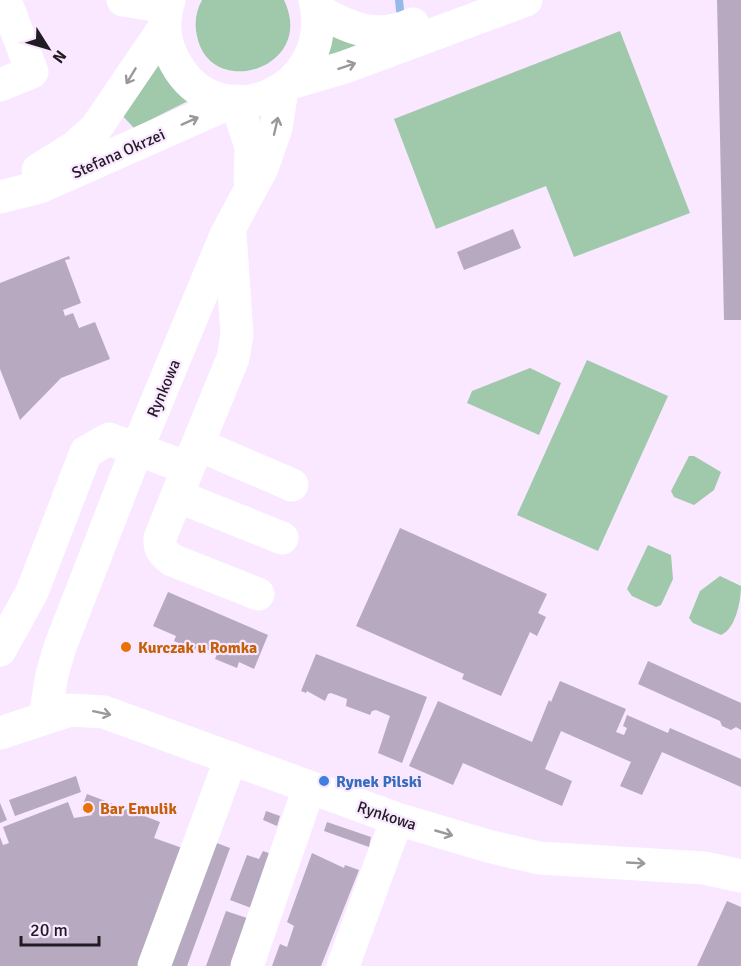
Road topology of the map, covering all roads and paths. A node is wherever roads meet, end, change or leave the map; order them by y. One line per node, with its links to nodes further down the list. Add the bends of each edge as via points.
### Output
1 (5, 0): 7 (street, via 33,72)
2 (123, 0): 6 (street)
3 (469, 0): 5 (street, via 385,34 357,29)
4 (526, 0): 8 (street, one-way to 4)
5 (316, 5): 8 (street, via 318,30 314,50 309,62)
6 (167, 12): 9 (street, via 171,55 186,77 208,93); 10 (street, Stefana Okrzei, one-way to 10, via 96,128 75,147)
7 (0, 85)
8 (287, 86): 9 (street, via 260,99); 12 (street, Rynkowa, one-way to 8, via 276,128)
9 (235, 101): 11 (street, Stefana Okrzei, one-way to 9, via 40,187); 12 (street, Rynkowa, via 251,147)
10 (0, 189)
11 (0, 197)
12 (246, 200): 13 (street, Rynkowa)
13 (230, 228): 14 (street, Rynkowa); 15 (street, via 237,335 233,358)
14 (137, 449): 15 (street); 19 (street, via 109,439 86,452 32,592); 20 (street, Rynkowa)
15 (188, 470): 16 (street); 17 (street); 18 (street, via 159,546 172,560)
16 (292, 485)
17 (282, 538)
18 (258, 594)
19 (5, 641): 20 (street)
20 (60, 647): 21 (street, Rynkowa)
21 (45, 717): 22 (street, Rynkowa); 23 (street, Rynkowa, one-way to 23, via 70,710 104,712)
22 (0, 733)
23 (231, 758): 24 (street, Rynkowa); 27 (street)
24 (309, 788): 25 (street, Rynkowa); 28 (street)
25 (398, 819): 26 (street, Rynkowa, one-way to 26, via 539,858 704,868); 29 (street)
26 (741, 876)
27 (154, 966)
28 (247, 966)
29 (343, 966)

